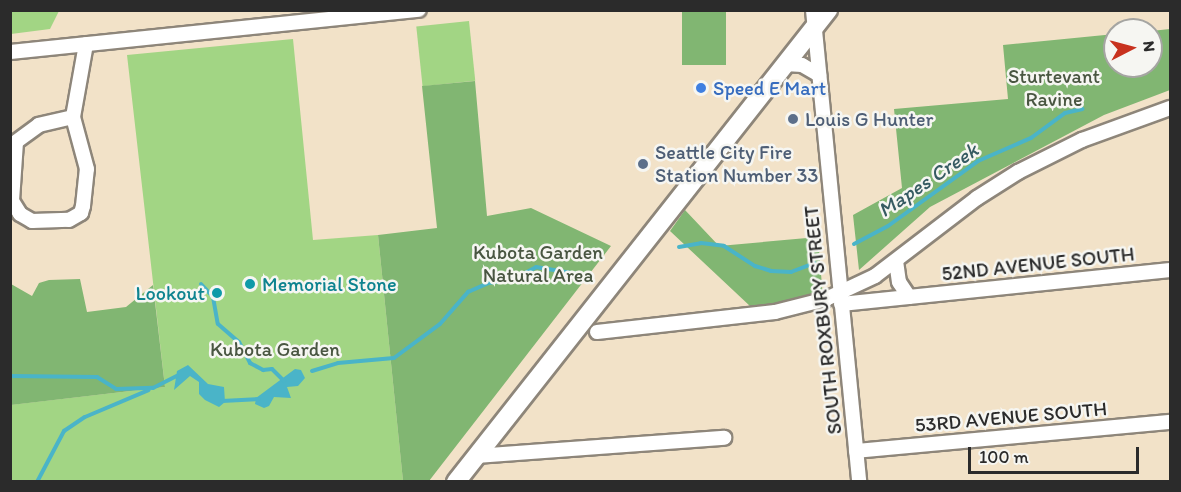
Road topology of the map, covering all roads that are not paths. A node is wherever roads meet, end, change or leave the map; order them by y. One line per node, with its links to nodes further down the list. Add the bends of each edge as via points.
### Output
1 (419, 10): 3 (street)
2 (828, 10): 4 (main road)
3 (314, 16): 5 (street)
4 (814, 19): 7 (main road); 8 (street, SOUTH ROXBURY STREET)
5 (86, 44): 6 (street); 10 (street)
6 (10, 52)
7 (785, 64): 8 (street, via 802,65); 19 (main road)
8 (819, 75): 14 (street, SOUTH ROXBURY STREET)
9 (1170, 108): 11 (street, via 1082,140 1018,172 977,198)
10 (73, 117): 10 (street, via 39,125 16,142 12,201 20,214 32,221 60,222 81,213 87,170)
11 (896, 261): 13 (street, via 899,282); 14 (street)
12 (1170, 270): 13 (street, 52ND AVENUE SOUTH)
13 (909, 297): 14 (street, 52ND AVENUE SOUTH)
14 (841, 299): 15 (street, 52ND AVENUE SOUTH, via 775,312); 18 (street, SOUTH ROXBURY STREET)
15 (597, 332)
16 (1170, 422): 18 (street, 53RD AVENUE SOUTH)
17 (724, 438): 19 (street)
18 (856, 452): 21 (street, SOUTH ROXBURY STREET)
19 (476, 456): 20 (main road)
20 (456, 482)
21 (859, 482)

